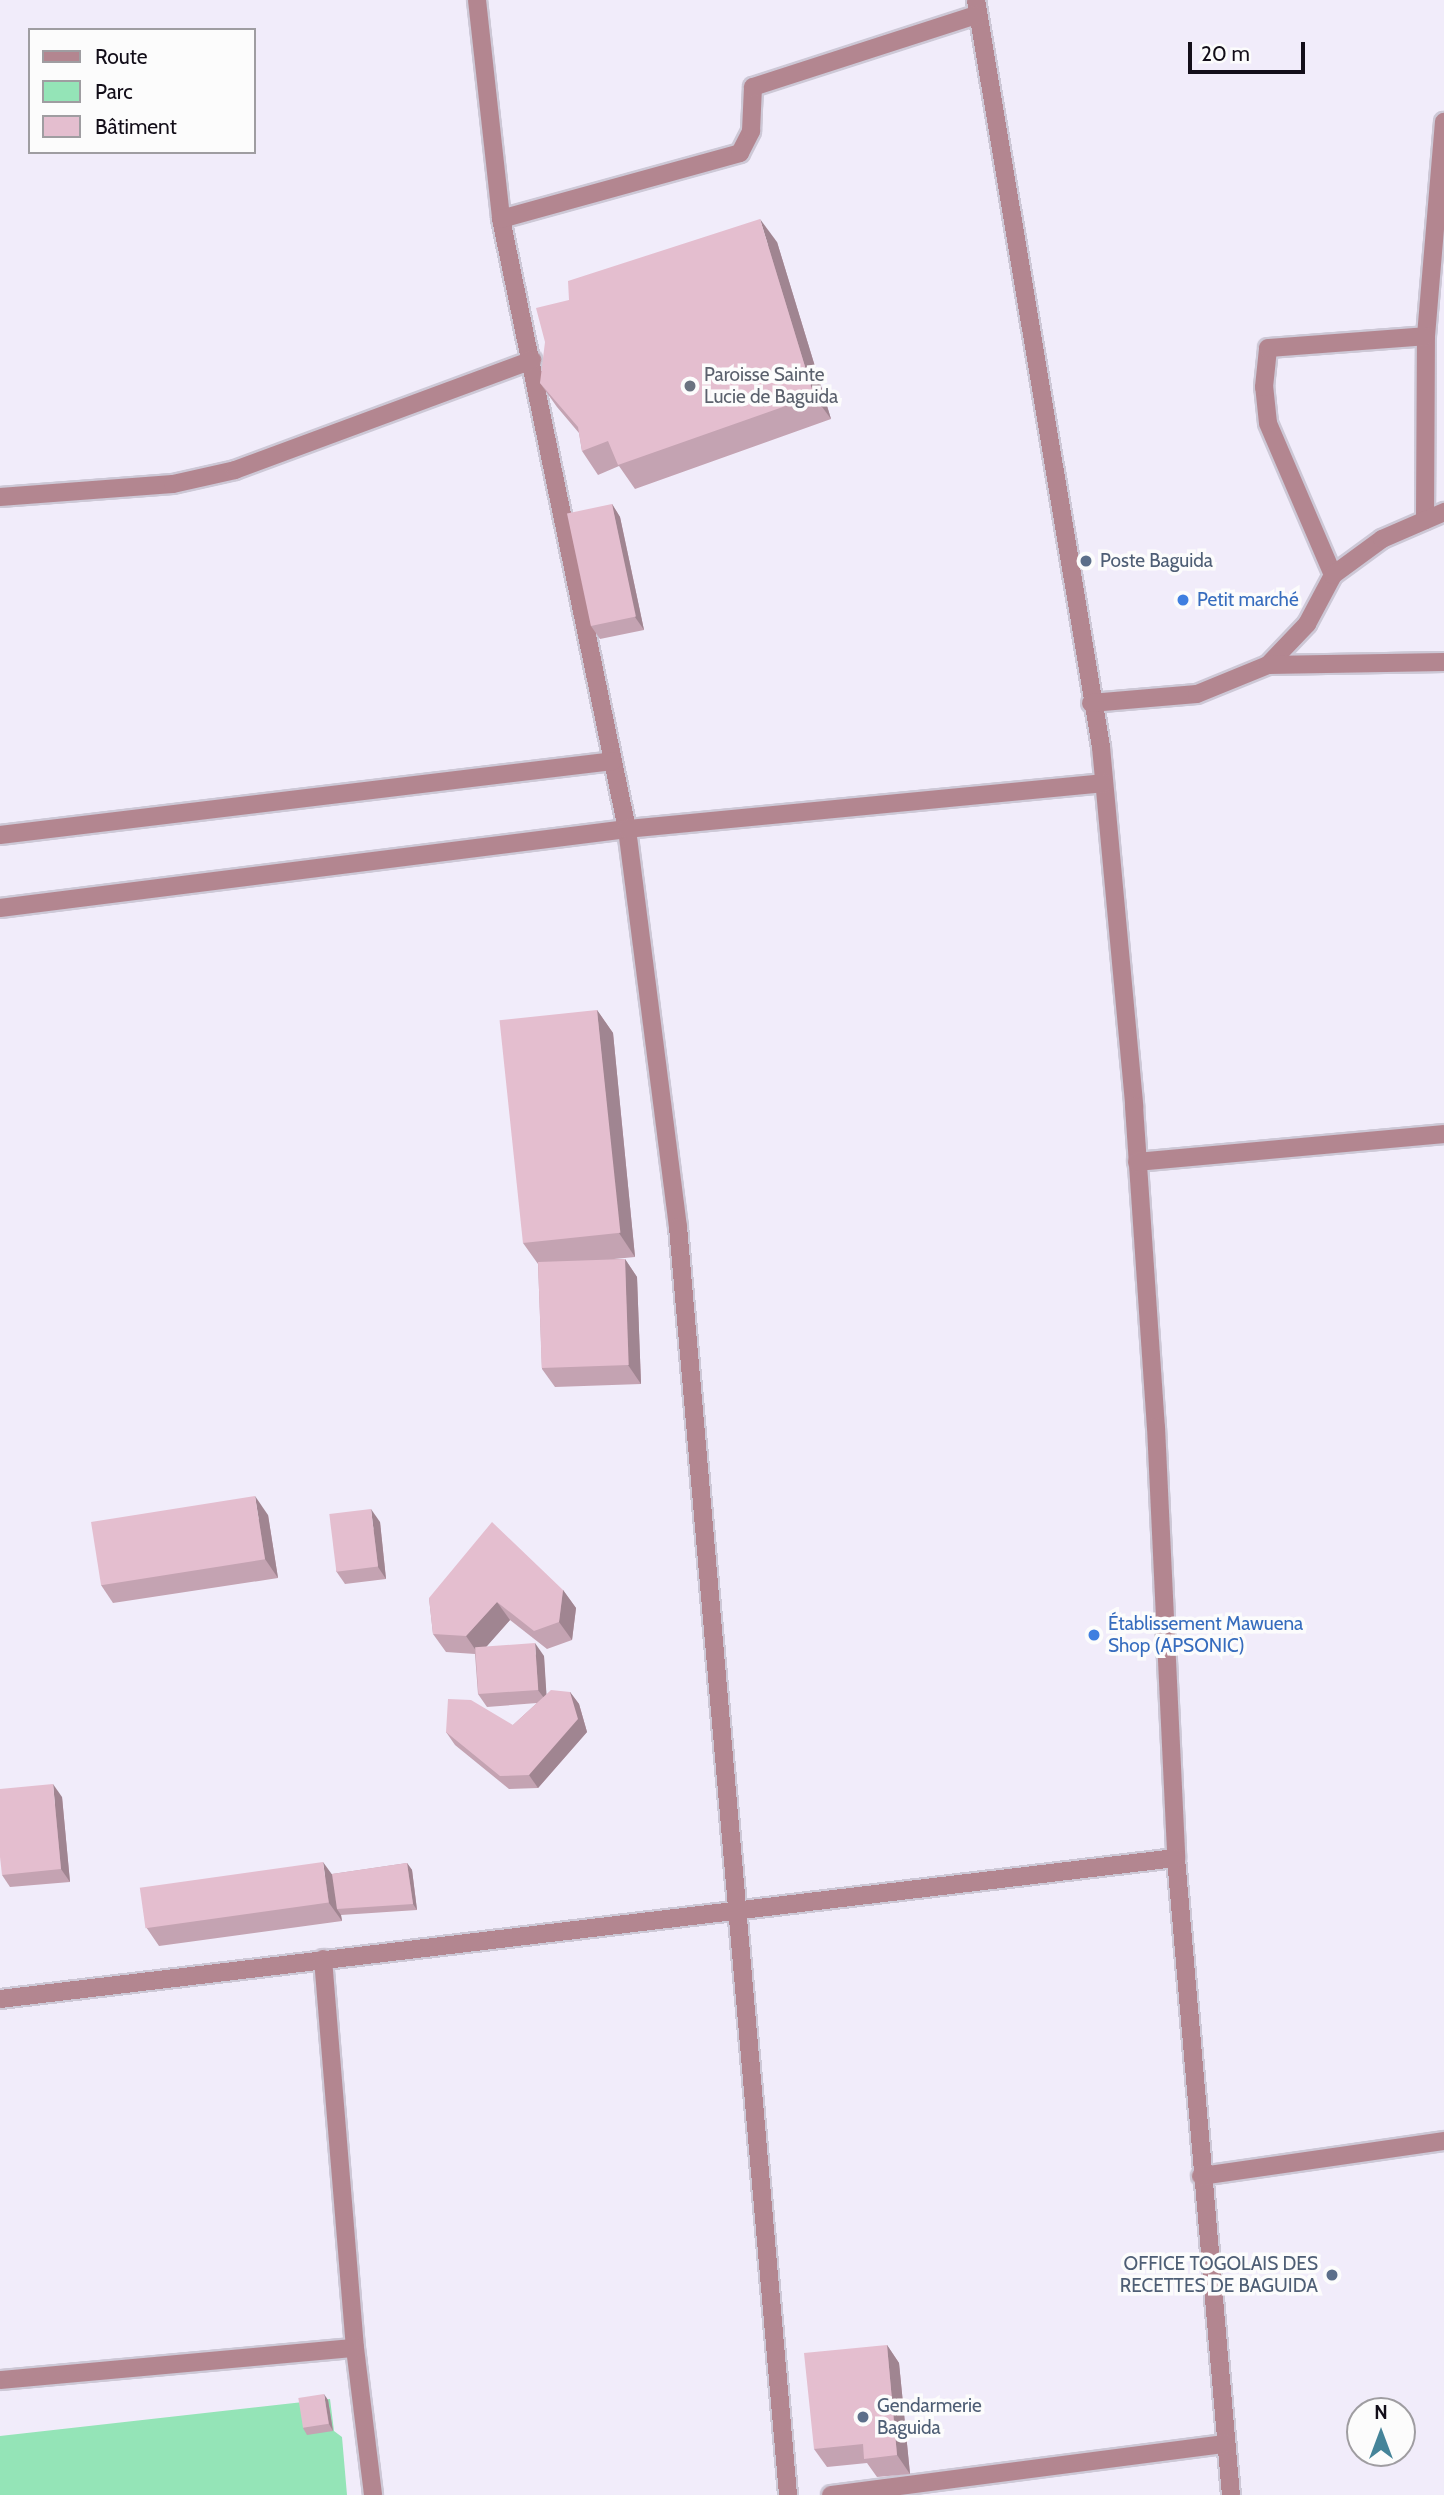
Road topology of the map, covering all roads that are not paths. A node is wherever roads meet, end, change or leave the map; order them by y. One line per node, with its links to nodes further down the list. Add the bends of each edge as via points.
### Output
1 (477, 0): 4 (street)
2 (976, 8): 4 (street, via 753,87 751,131 740,153); 13 (street)
3 (1444, 122): 5 (street)
4 (500, 219): 6 (street)
5 (1426, 336): 9 (street); 10 (street, via 1268,348 1264,387 1268,423)
6 (533, 360): 7 (street, via 235,470 173,484); 14 (street)
7 (0, 497)
8 (1444, 512): 9 (street)
9 (1425, 520): 10 (street, via 1382,538)
10 (1334, 575): 12 (street, via 1307,624)
11 (1444, 662): 12 (street)
12 (1268, 665): 13 (street, via 1197,694)
13 (1091, 703): 15 (street)
14 (613, 761): 16 (street); 17 (street)
15 (1104, 783): 16 (street); 20 (street)
16 (627, 829): 18 (street); 22 (street, via 678,1227)
17 (0, 835)
18 (0, 908)
19 (1444, 1134): 20 (street)
20 (1137, 1162): 21 (street, via 1156,1427)
21 (1176, 1858): 22 (street); 26 (street)
22 (737, 1908): 23 (street); 31 (street)
23 (323, 1959): 24 (street); 27 (street)
24 (0, 1999)
25 (1444, 2141): 26 (street)
26 (1201, 2176): 29 (street)
27 (355, 2348): 28 (street); 30 (street)
28 (0, 2380)
29 (1226, 2444): 32 (street); 33 (street)
30 (373, 2495)
31 (788, 2495)
32 (831, 2495)
33 (1231, 2495)

